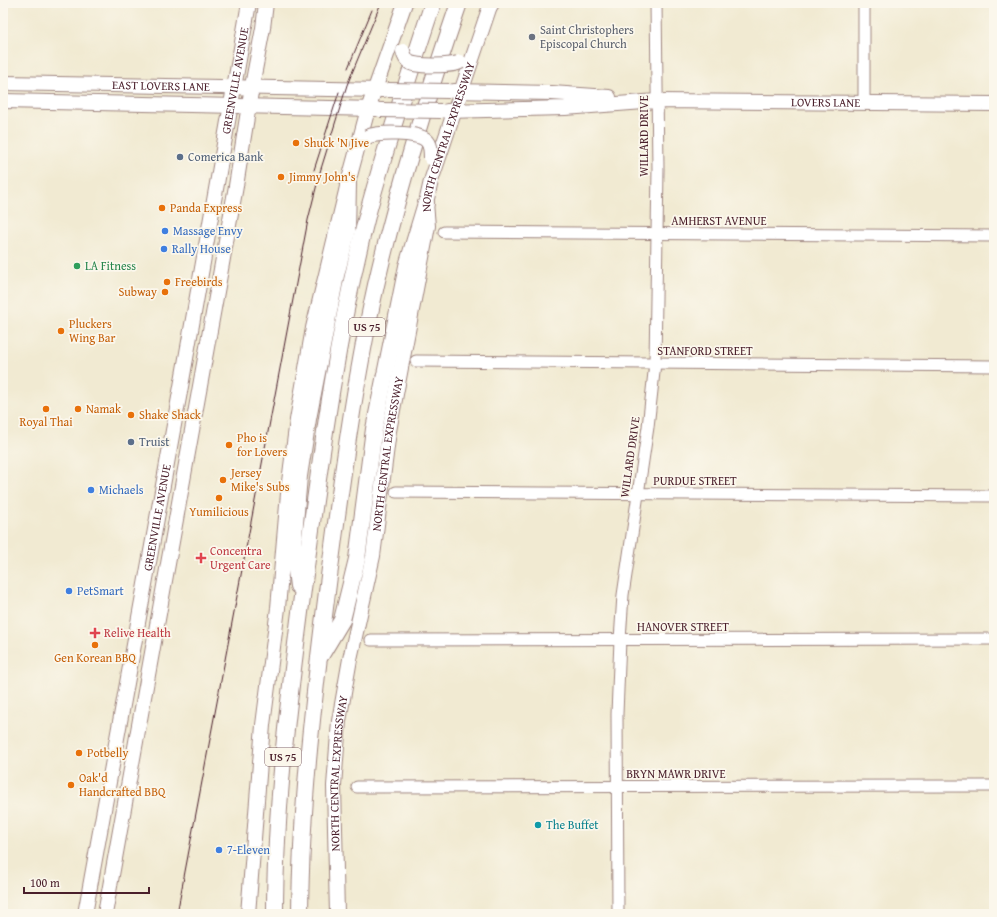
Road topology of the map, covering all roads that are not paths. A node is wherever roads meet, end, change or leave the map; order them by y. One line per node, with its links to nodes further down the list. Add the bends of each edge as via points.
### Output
1 (249, 3): 11 (main road, GREENVILLE AVENUE)
2 (266, 3): 12 (main road, GREENVILLE AVENUE)
3 (434, 3): 38 (highway, US 75, via 384,155 341,333 322,446)
4 (459, 3): 42 (highway, US 75, via 409,157 373,298 348,433)
5 (656, 3): 16 (street, WILLARD DRIVE)
6 (864, 3): 17 (street)
7 (491, 4): 9 (main road, NORTH CENTRAL EXPRESSWAY)
8 (403, 7): 9 (main road, bridge, via 403,51 406,60 414,64 453,64 460,62); 13 (main road)
9 (476, 48): 14 (main road, NORTH CENTRAL EXPRESSWAY)
10 (3, 83): 11 (main road, EAST LOVERS LANE)
11 (235, 86): 12 (main road, EAST LOVERS LANE); 19 (main road, GREENVILLE AVENUE)
12 (252, 86): 13 (main road, EAST LOVERS LANE); 20 (main road, GREENVILLE AVENUE)
13 (382, 90): 14 (main road, EAST LOVERS LANE, bridge); 21 (main road)
14 (456, 91): 16 (main road, LOVERS LANE, via 552,93); 22 (main road, NORTH CENTRAL EXPRESSWAY)
15 (3, 101): 19 (main road, EAST LOVERS LANE)
16 (657, 101): 17 (main road, LOVERS LANE); 22 (main road, LOVERS LANE, via 565,108); 28 (street, WILLARD DRIVE)
17 (864, 102): 18 (main road, LOVERS LANE)
18 (994, 104)
19 (231, 106): 20 (main road, EAST LOVERS LANE); 36 (main road, GREENVILLE AVENUE)
20 (248, 106): 21 (main road, EAST LOVERS LANE); 37 (main road, GREENVILLE AVENUE)
21 (374, 109): 22 (main road, EAST LOVERS LANE, bridge); 23 (main road)
22 (456, 110): 24 (main road, NORTH CENTRAL EXPRESSWAY)
23 (357, 151): 24 (main road, bridge, via 367,137 379,133 420,135 427,140); 25 (main road)
24 (433, 164): 26 (main road, NORTH CENTRAL EXPRESSWAY)
25 (348, 183): 38 (highway, via 347,232 336,275 299,476 292,547); 54 (main road, via 313,328 289,482 278,608 263,725)
26 (426, 202): 42 (highway, via 407,266 374,429 357,559 342,620); 55 (main road, NORTH CENTRAL EXPRESSWAY, via 428,226 389,431 373,556 339,720 334,786)
27 (444, 232): 28 (street, AMHERST AVENUE)
28 (657, 234): 29 (street, AMHERST AVENUE); 31 (street, WILLARD DRIVE)
29 (994, 236)
30 (416, 361): 31 (street, STANFORD STREET)
31 (655, 364): 32 (street, STANFORD STREET); 34 (street, WILLARD DRIVE)
32 (994, 366)
33 (396, 492): 34 (street, PURDUE STREET)
34 (638, 494): 35 (street, PURDUE STREET); 41 (street, WILLARD DRIVE, via 623,595)
35 (994, 496)
36 (154, 533): 37 (main road); 43 (main road, GREENVILLE AVENUE)
37 (172, 536): 44 (main road, GREENVILLE AVENUE)
38 (301, 606): 51 (highway, US 75, via 286,727)
39 (994, 639): 41 (street, HANOVER STREET)
40 (371, 640): 41 (street, HANOVER STREET)
41 (620, 640): 48 (street, WILLARD DRIVE)
42 (318, 660): 50 (highway, US 75, via 306,774)
43 (130, 670): 44 (main road); 45 (main road, GREENVILLE AVENUE)
44 (147, 672): 49 (main road, GREENVILLE AVENUE)
45 (109, 785): 49 (main road); 52 (main road, GREENVILLE AVENUE)
46 (994, 786): 48 (street, BRYN MAWR DRIVE)
47 (357, 787): 48 (street, BRYN MAWR DRIVE)
48 (618, 787): 56 (street, WILLARD DRIVE)
49 (127, 789): 53 (main road, GREENVILLE AVENUE)
50 (302, 910)
51 (275, 912)
52 (85, 914)
53 (105, 914)
54 (248, 914)
55 (337, 914)
56 (618, 914)

